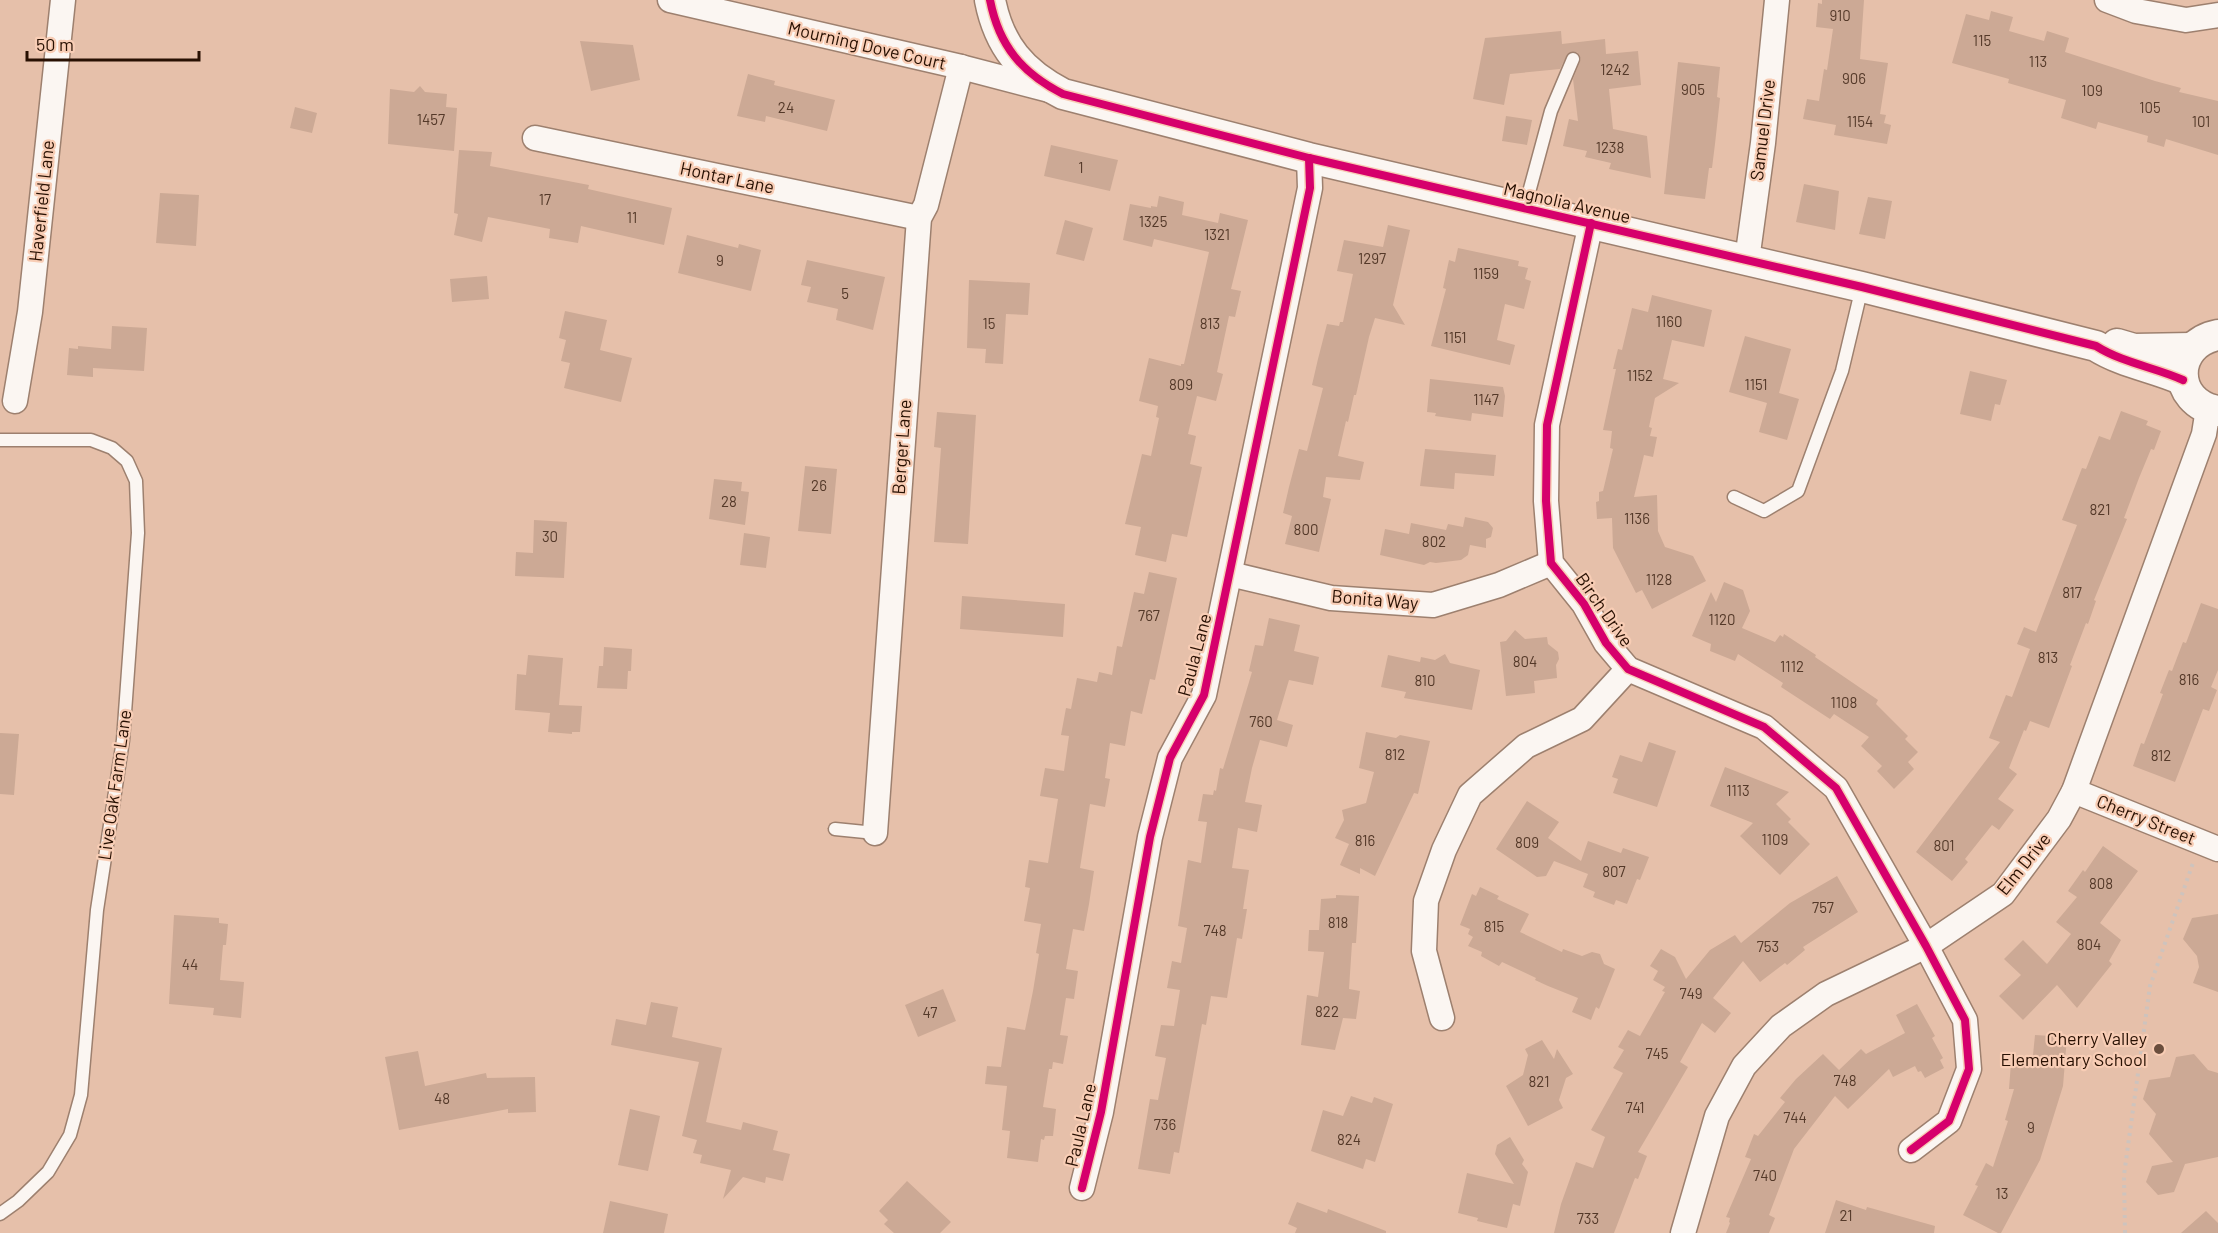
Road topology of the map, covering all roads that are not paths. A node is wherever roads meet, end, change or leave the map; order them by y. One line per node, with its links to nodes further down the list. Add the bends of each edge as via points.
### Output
1 (63, 0): 20 (street, Haverfield Lane, via 30,312)
2 (670, 0): 8 (street, Mourning Dove Court)
3 (990, 0): 9 (street, Magnolia Avenue, via 1006,47 1026,70)
4 (1778, 0): 15 (street, Samuel Drive)
5 (2107, 0): 6 (street, via 2136,11 2186,21)
6 (2218, 15)
7 (1573, 59): 12 (lane, via 1551,111)
8 (961, 67): 9 (street, Mourning Dove Court); 13 (street, Berger Lane, via 926,205)
9 (1063, 94): 11 (street, Magnolia Avenue)
10 (535, 138): 13 (street, Hontar Lane)
11 (1309, 158): 12 (street, Magnolia Avenue); 25 (street, Paula Lane, via 1310,188)
12 (1524, 208): 14 (street, Magnolia Avenue)
13 (919, 218): 29 (street, Berger Lane)
14 (1591, 223): 15 (street, Magnolia Avenue); 24 (street, Birch Drive, via 1547,425 1546,501)
15 (1747, 260): 16 (street, Magnolia Avenue)
16 (1862, 287): 18 (street, Magnolia Avenue); 23 (lane, via 1842,371 1798,491 1764,511)
17 (2211, 338): 18 (street, Magnolia Avenue, via 2134,349 2116,344); 19 (street, via 2182,368)
18 (2096, 346): 19 (street, Magnolia Avenue, via 2111,356)
19 (2183, 380): 21 (street, via 2191,398)
20 (15, 400)
21 (2213, 410): 27 (street, Elm Drive)
22 (0, 440): 35 (lane, Live Oak Farm Lane, via 91,440 112,448 127,461 136,481 138,533 123,740 97,910 81,1095 70,1135 48,1172)
23 (1734, 497)
24 (1551, 564): 25 (street, Bonita Way, via 1432,605 1331,598); 26 (street, Birch Drive)
25 (1230, 574): 34 (street, Paula Lane, via 1204,695 1170,758 1150,837 1101,1112)
26 (1628, 669): 31 (street, Birch Drive, via 1764,727 1836,788); 32 (street, via 1582,719 1526,746 1470,795 1426,901 1424,951)
27 (2074, 791): 30 (street, Cherry Street); 31 (street, Elm Drive, via 2060,819 2003,894)
28 (835, 829): 29 (lane)
29 (876, 833)
30 (2218, 849)
31 (1926, 946): 33 (street, Birch Drive, via 1965,1020 1969,1069 1949,1121); 36 (street, Elm Drive, via 1826,994 1781,1026 1744,1066 1717,1116)
32 (1442, 1018)
33 (1911, 1150)
34 (1082, 1188)
35 (0, 1214)
36 (1683, 1233)

